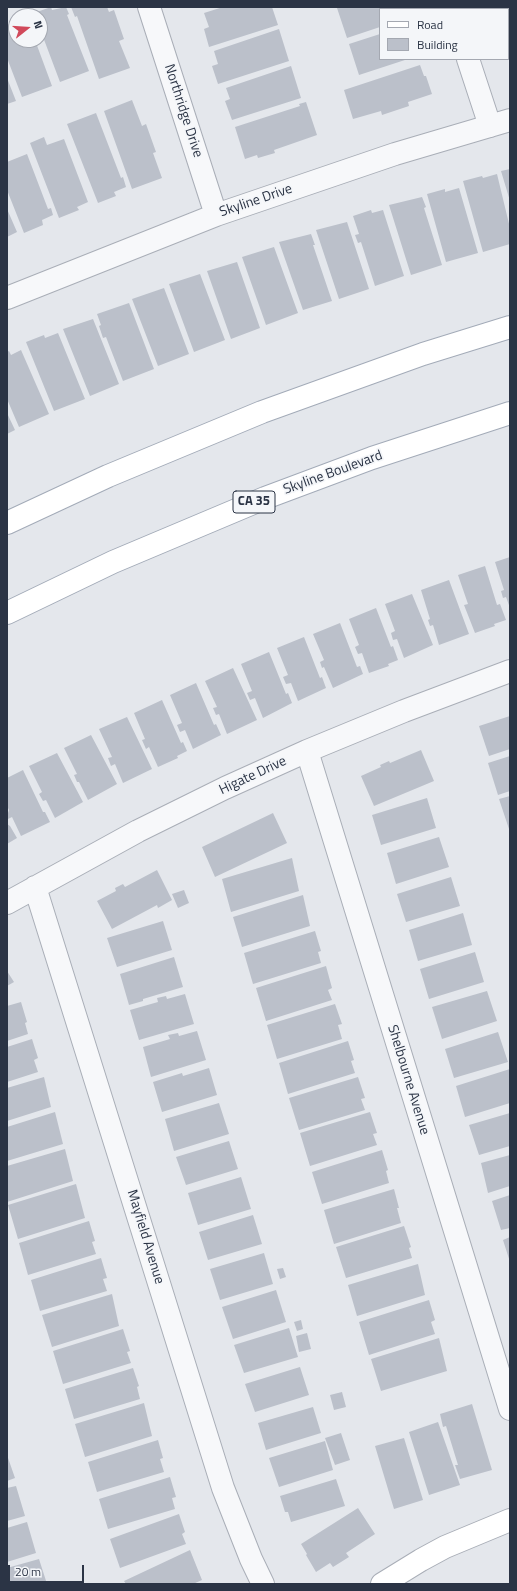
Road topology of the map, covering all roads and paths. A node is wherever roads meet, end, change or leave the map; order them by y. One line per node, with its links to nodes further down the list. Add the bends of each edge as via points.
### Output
1 (149, 7): 4 (street, Northridge Drive)
2 (468, 60): 3 (street)
3 (500, 123): 4 (street, Skyline Drive, via 387,157)
4 (216, 215): 5 (street, Skyline Drive)
5 (7, 298)
6 (510, 327): 8 (main road, via 423,354 262,412 108,476)
7 (510, 413): 9 (main road, Skyline Boulevard / CA 35, via 372,458 265,498 113,562)
8 (7, 523)
9 (7, 613)
10 (510, 671): 11 (street, Higate Drive, via 404,710)
11 (306, 751): 12 (street, Higate Drive, via 138,831); 14 (street, Shelbourne Avenue)
12 (35, 887): 13 (street, Higate Drive); 16 (street, Mayfield Avenue, via 223,1488)
13 (7, 902)
14 (510, 1409)
15 (510, 1520): 17 (main road, via 445,1547)
16 (263, 1584)
17 (382, 1584)

